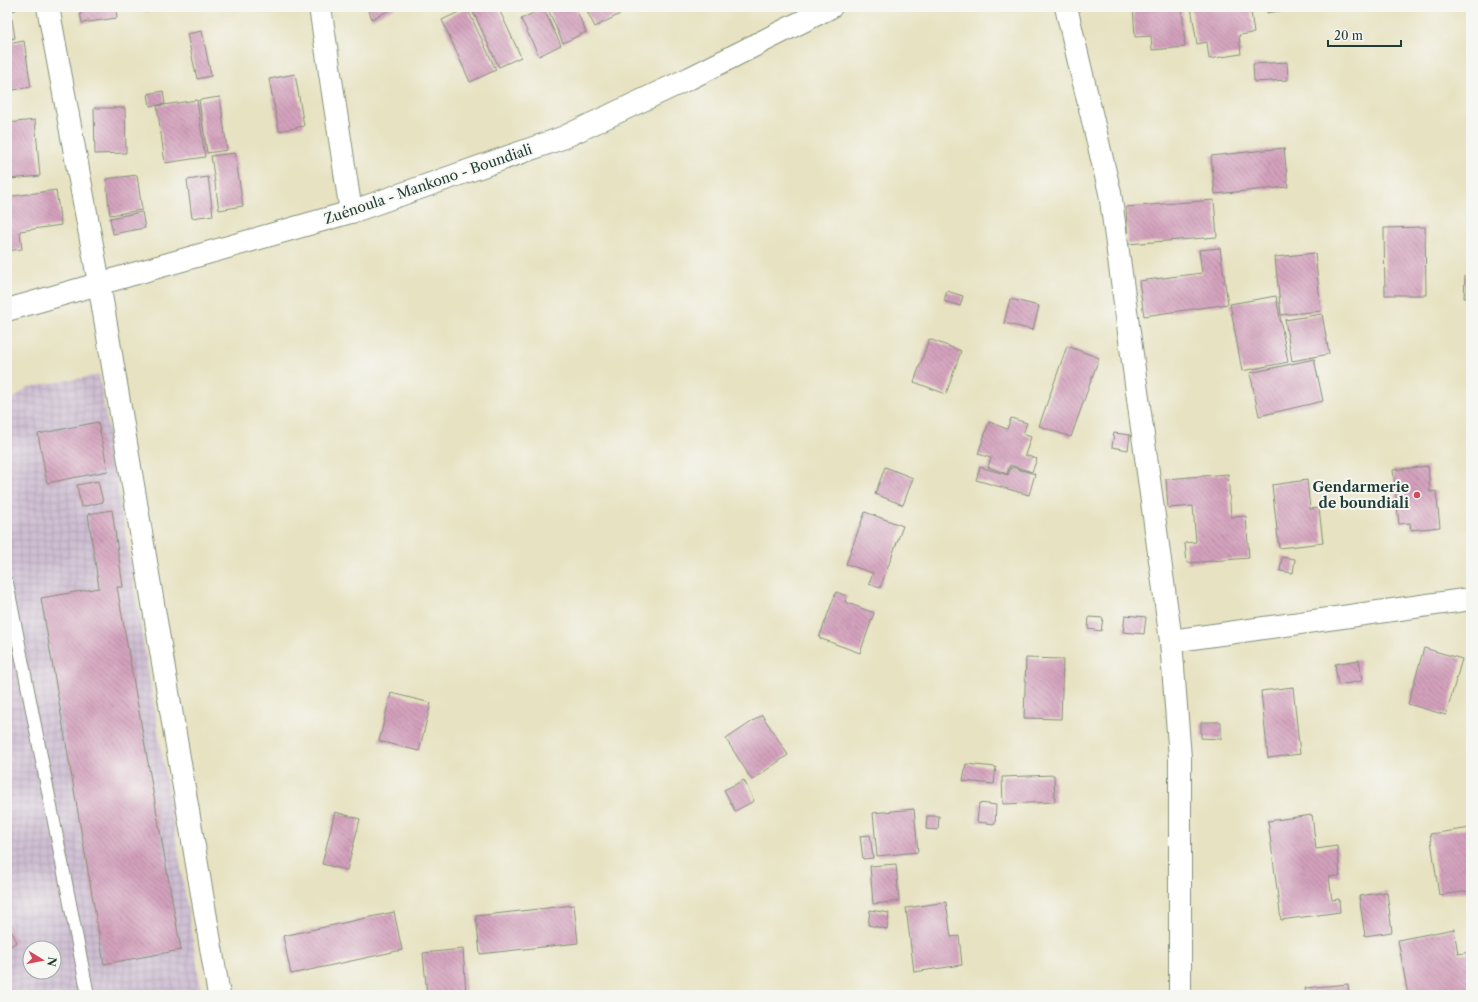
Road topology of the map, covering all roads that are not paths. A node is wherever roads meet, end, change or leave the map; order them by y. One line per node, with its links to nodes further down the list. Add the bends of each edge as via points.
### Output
1 (48, 7): 6 (street)
2 (320, 7): 5 (street)
3 (831, 7): 5 (street, Zuénoula - Mankono - Boundiali, via 690,78 562,138)
4 (1066, 7): 10 (street, via 1110,193)
5 (351, 212): 6 (street, Zuénoula - Mankono - Boundiali)
6 (99, 283): 7 (street, Zuénoula - Mankono - Boundiali); 12 (street)
7 (8, 311)
8 (7, 583): 11 (lane)
9 (1471, 599): 10 (street)
10 (1171, 640): 13 (street, via 1180,758)
11 (88, 995)
12 (219, 995)
13 (1180, 995)

